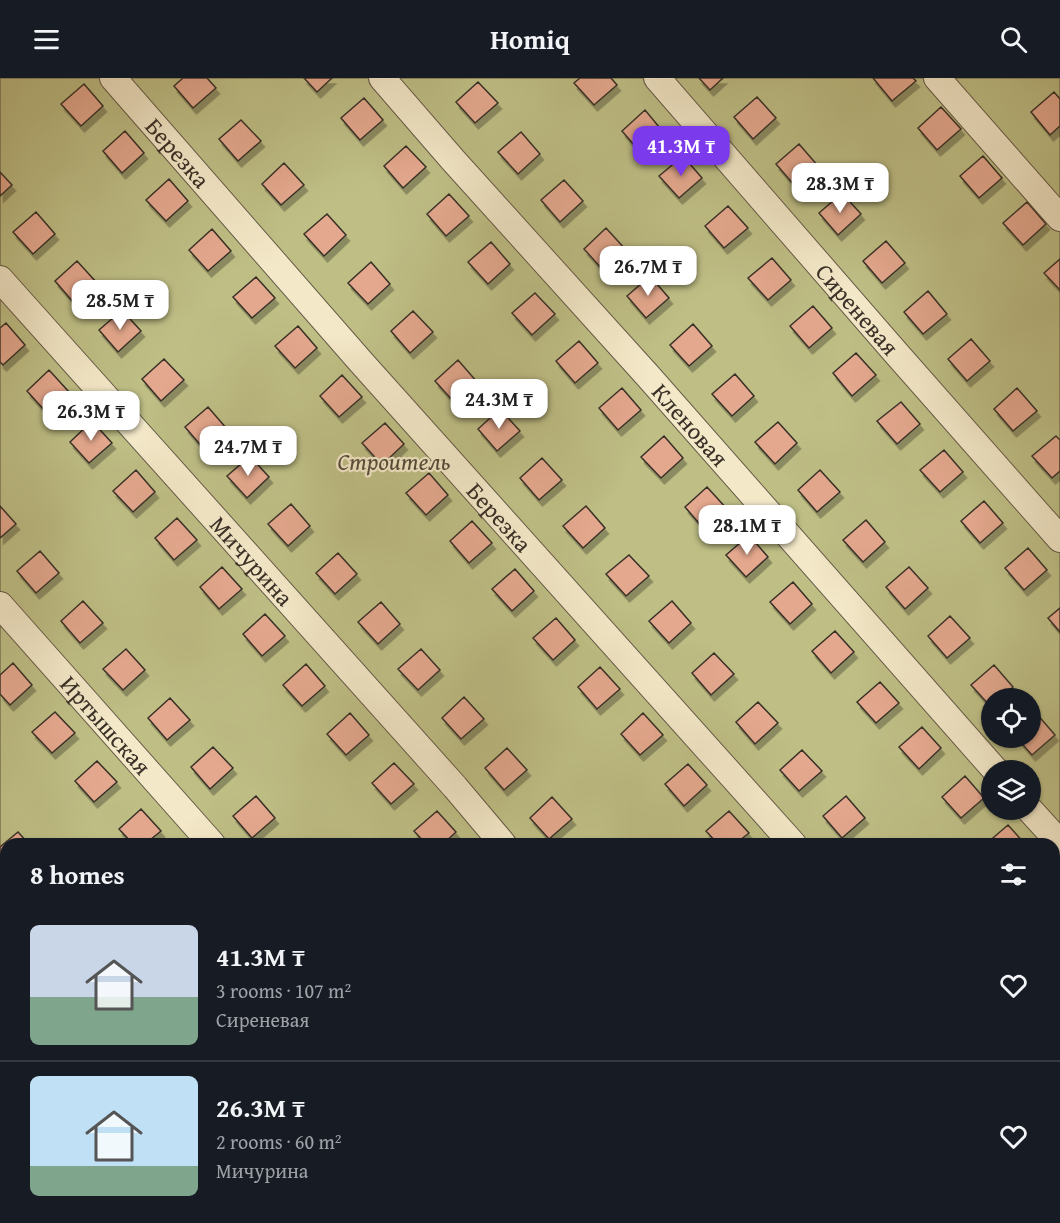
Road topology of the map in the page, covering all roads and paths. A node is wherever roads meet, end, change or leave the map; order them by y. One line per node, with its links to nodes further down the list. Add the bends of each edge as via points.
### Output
1 (113, 78): 13 (street, Березка, via 361,362)
2 (382, 78): 9 (street, Кленовая)
3 (657, 78): 7 (street, Сиреневая)
4 (937, 78): 5 (street)
5 (1060, 218)
6 (0, 279): 12 (street, Мичурина)
7 (1060, 539)
8 (0, 605): 11 (street, Иртышская)
9 (986, 760)
10 (1039, 820): 14 (street)
11 (207, 838)
12 (498, 838)
13 (788, 838)
14 (1055, 838)

